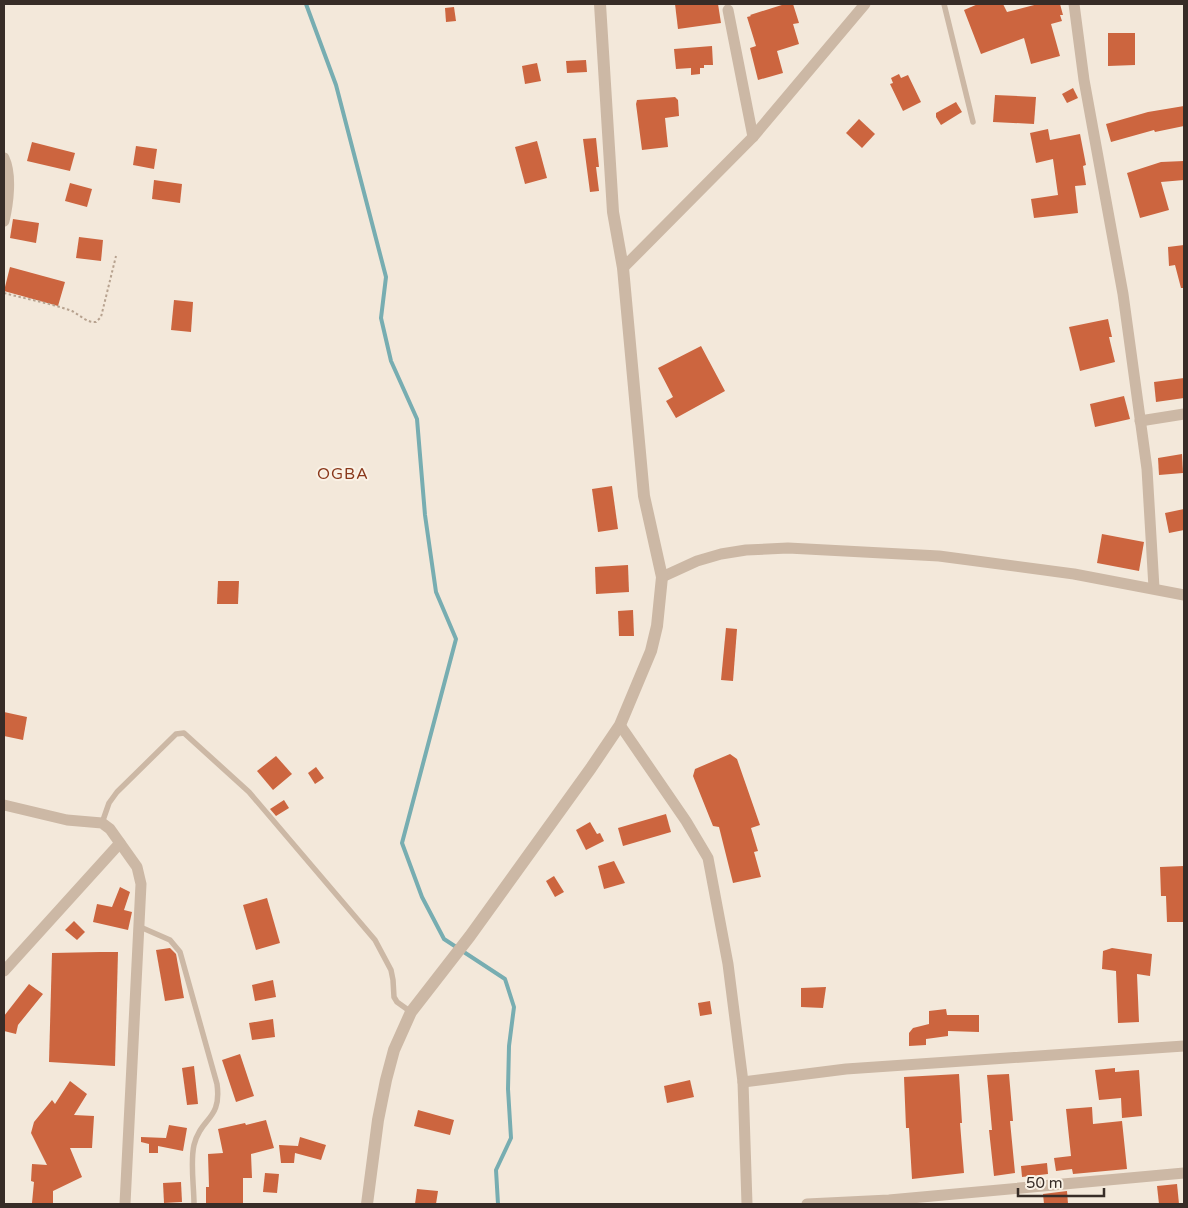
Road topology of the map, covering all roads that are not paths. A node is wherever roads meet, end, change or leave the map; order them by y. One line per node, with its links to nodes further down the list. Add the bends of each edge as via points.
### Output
1 (600, 4): 10 (street, via 613,212)
2 (865, 4): 7 (street)
3 (944, 4): 6 (lane)
4 (1074, 4): 12 (street, via 1084,80 1123,294)
5 (728, 10): 7 (street)
6 (973, 122)
7 (753, 137): 10 (street)
8 (4, 158): 9 (street, via 8,203)
9 (4, 221)
10 (623, 268): 13 (street, via 644,496)
11 (1184, 414): 12 (street)
12 (1140, 421): 14 (street, via 1147,469)
13 (662, 577): 14 (street, via 696,561 721,554 788,548 939,556); 16 (street, via 658,626 651,651)
14 (1154, 588): 15 (street)
15 (1184, 595)
16 (620, 725): 22 (street, via 470,936); 24 (street, via 708,858 728,964)
17 (4, 805): 18 (street, via 67,820)
18 (102, 823): 19 (street); 22 (lane, via 117,792 176,734 184,733 250,792 375,940 391,970 394,997)
19 (120, 843): 20 (street, via 137,867 140,884); 21 (street)
20 (138, 926): 26 (street); 27 (lane, via 170,940 180,952 217,1084 215,1112 194,1145)
21 (4, 971)
22 (411, 1012): 28 (street, via 394,1050 386,1080)
23 (1184, 1046): 24 (street, via 846,1069)
24 (743, 1082): 29 (street)
25 (1184, 1173): 30 (street, via 889,1200)
26 (125, 1204)
27 (194, 1204)
28 (367, 1204)
29 (747, 1204)
30 (807, 1204)

